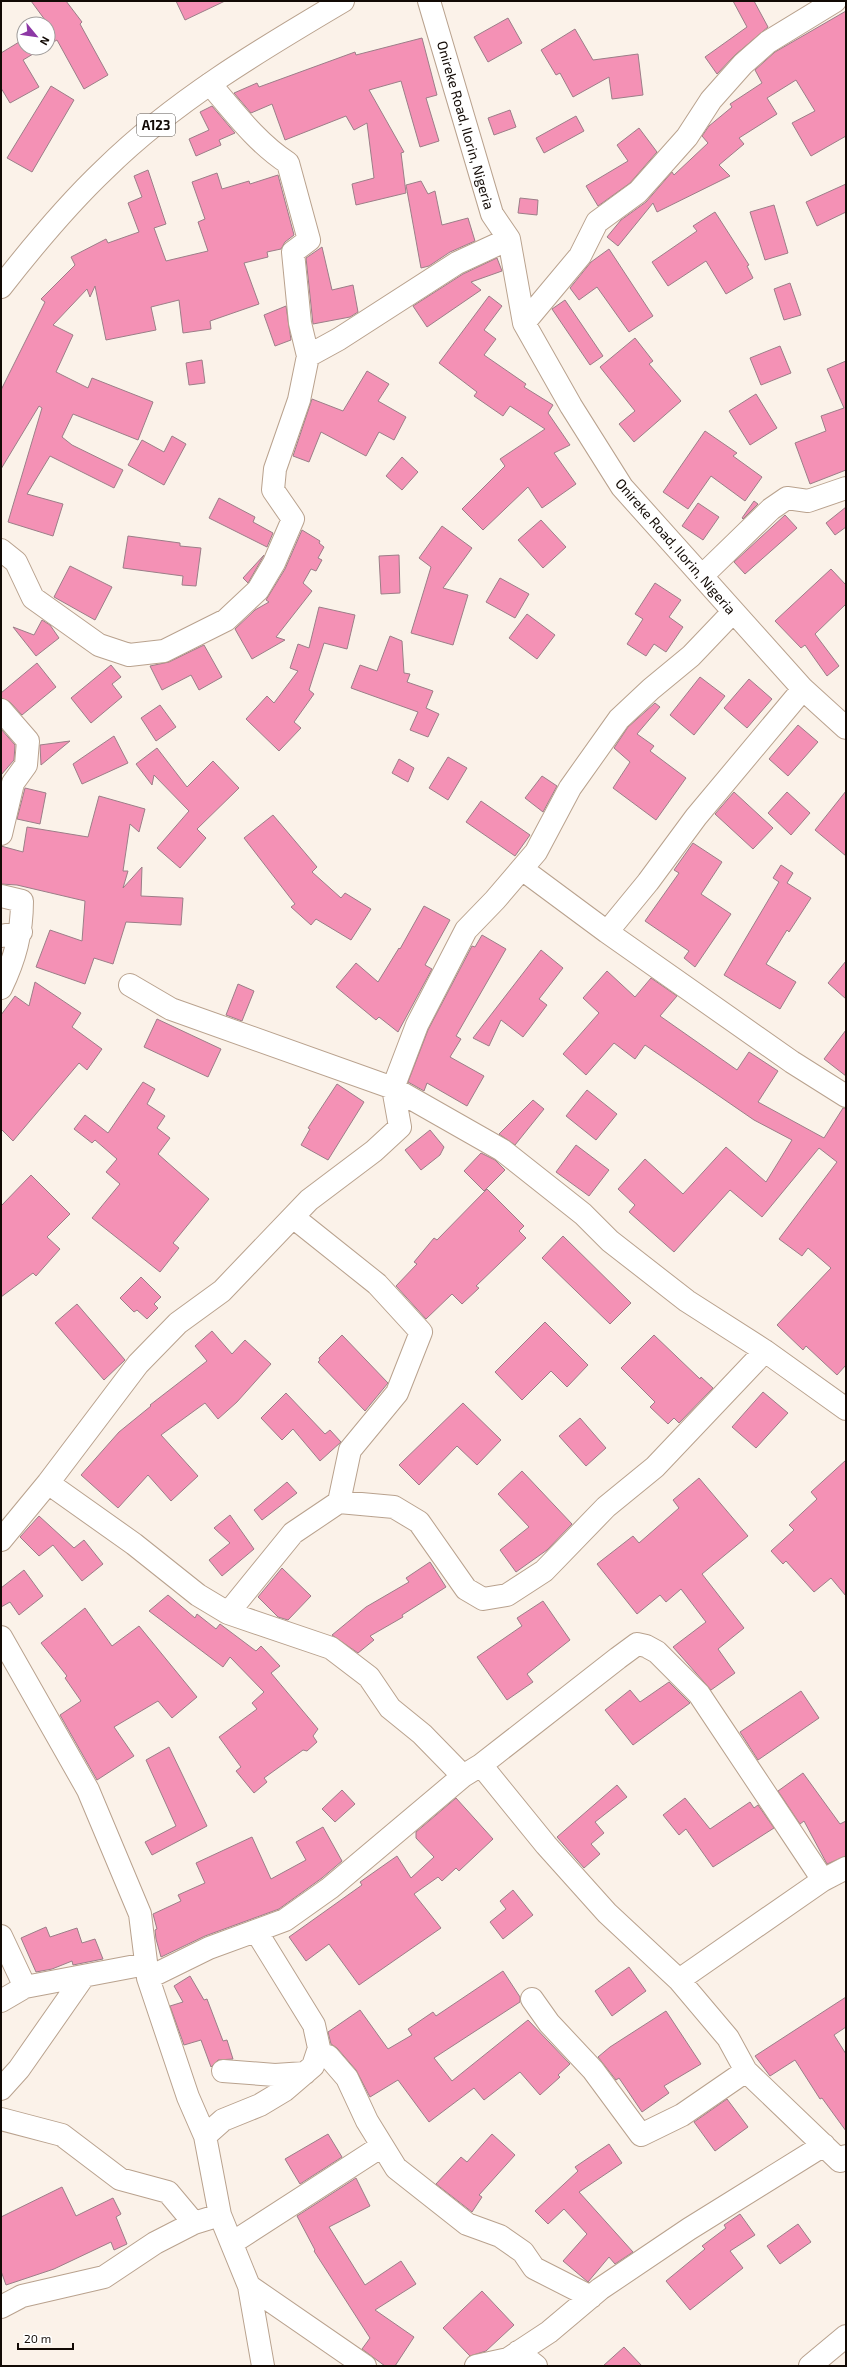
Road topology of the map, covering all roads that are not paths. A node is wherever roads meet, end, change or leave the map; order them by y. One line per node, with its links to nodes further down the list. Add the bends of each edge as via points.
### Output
1 (343, 1): 4 (main road, A123)
2 (429, 1): 5 (main road, Onireke Road, Ilorin, Nigeria, via 492,214)
3 (835, 1): 7 (main road, via 768,42 743,64 711,100 687,137 638,192 598,222 580,256)
4 (210, 84): 6 (main road, A123, via 143,135 105,168 35,245); 8 (main road, via 253,134 288,163 309,240 293,252 300,323)
5 (509, 239): 7 (main road, Onireke Road, Ilorin, Nigeria); 8 (main road, via 457,263)
6 (1, 288)
7 (524, 323): 11 (main road, Onireke Road, Ilorin, Nigeria, via 570,406 622,487)
8 (308, 356): 10 (main road, via 299,400 275,469 273,490 293,519 274,563 258,590 226,620 164,651 128,656 99,645 33,598 16,562)
9 (846, 488): 11 (main road, via 808,501 787,498 771,509)
10 (1, 550)
11 (703, 575): 12 (main road, Onireke Road, Ilorin, Nigeria)
12 (733, 612): 13 (main road, Onireke Road, Ilorin, Nigeria); 17 (main road, via 691,656 619,720 570,788 536,852)
13 (803, 689): 15 (main road, Onireke Road, Ilorin, Nigeria); 19 (main road, via 696,817)
14 (1, 710): 16 (main road, via 28,741 26,765 13,783)
15 (846, 728)
16 (1, 834)
17 (522, 869): 19 (main road); 23 (main road, via 466,930 417,1025)
18 (1, 896): 20 (main road, via 22,901)
19 (607, 932): 24 (main road, via 792,1062)
20 (11, 934): 22 (main road, via 10,970)
21 (130, 986): 23 (main road, via 171,1009)
22 (1, 988)
23 (394, 1088): 25 (main road, via 400,1127 374,1151 309,1200); 26 (main road, via 502,1150 583,1214 610,1241 687,1301)
24 (846, 1096)
25 (293, 1217): 28 (main road, via 222,1291 178,1322 138,1364); 29 (main road, via 377,1284 421,1332 397,1393 350,1450)
26 (765, 1351): 27 (main road); 29 (main road, via 655,1467 606,1507 544,1570 507,1595 482,1599 466,1589 419,1522 394,1507)
27 (846, 1409)
28 (48, 1483): 30 (main road); 31 (main road, via 134,1544 198,1595)
29 (339, 1502): 31 (main road, via 293,1533)
30 (1, 1540)
31 (228, 1613): 33 (main road, via 331,1648 369,1678 390,1708)
32 (1, 1637): 38 (main road, via 88,1790 140,1914)
33 (472, 1771): 35 (main road, via 637,1644 646,1646 657,1652 699,1694); 36 (main road, via 330,1888 285,1920); 40 (main road, via 546,1845 607,1913)
34 (846, 1868): 35 (main road)
35 (823, 1880): 40 (main road)
36 (256, 1931): 38 (main road); 44 (main road, via 314,2025)
37 (1, 1936): 41 (main road)
38 (147, 1971): 39 (main road); 50 (main road, via 188,2097)
39 (84, 1976): 41 (main road); 48 (main road, via 19,2069)
40 (680, 1980): 46 (main road, via 728,2038)
41 (25, 1988): 43 (main road)
42 (532, 1999): 46 (main road, via 549,2023 593,2070 641,2135 682,2115)
43 (1, 2001)
44 (317, 2055): 47 (main road, via 313,2066); 52 (main road, via 328,2056 347,2078)
45 (223, 2071): 47 (main road, via 275,2075)
46 (746, 2071): 51 (main road)
47 (305, 2073): 50 (main road, via 286,2090 260,2105 223,2120)
48 (1, 2089)
49 (1, 2119): 55 (main road, via 62,2135 120,2179 168,2192)
50 (205, 2136): 54 (main road)
51 (824, 2145): 53 (main road); 58 (main road, via 689,2229)
52 (382, 2146): 56 (main road); 58 (main road, via 396,2168 461,2220 500,2236 523,2252 534,2268)
53 (844, 2162)
54 (220, 2215): 55 (main road); 56 (main road)
55 (194, 2223): 59 (main road, via 155,2243 104,2277 22,2296)
56 (232, 2243): 57 (main road)
57 (249, 2286): 62 (main road); 63 (main road)
58 (590, 2297): 61 (main road, via 549,2332)
59 (1, 2307)
60 (846, 2336): 66 (main road)
61 (518, 2352): 64 (main road, via 508,2359); 65 (main road)
62 (262, 2366)
63 (365, 2366)
64 (476, 2366)
65 (536, 2366)
66 (810, 2366)

